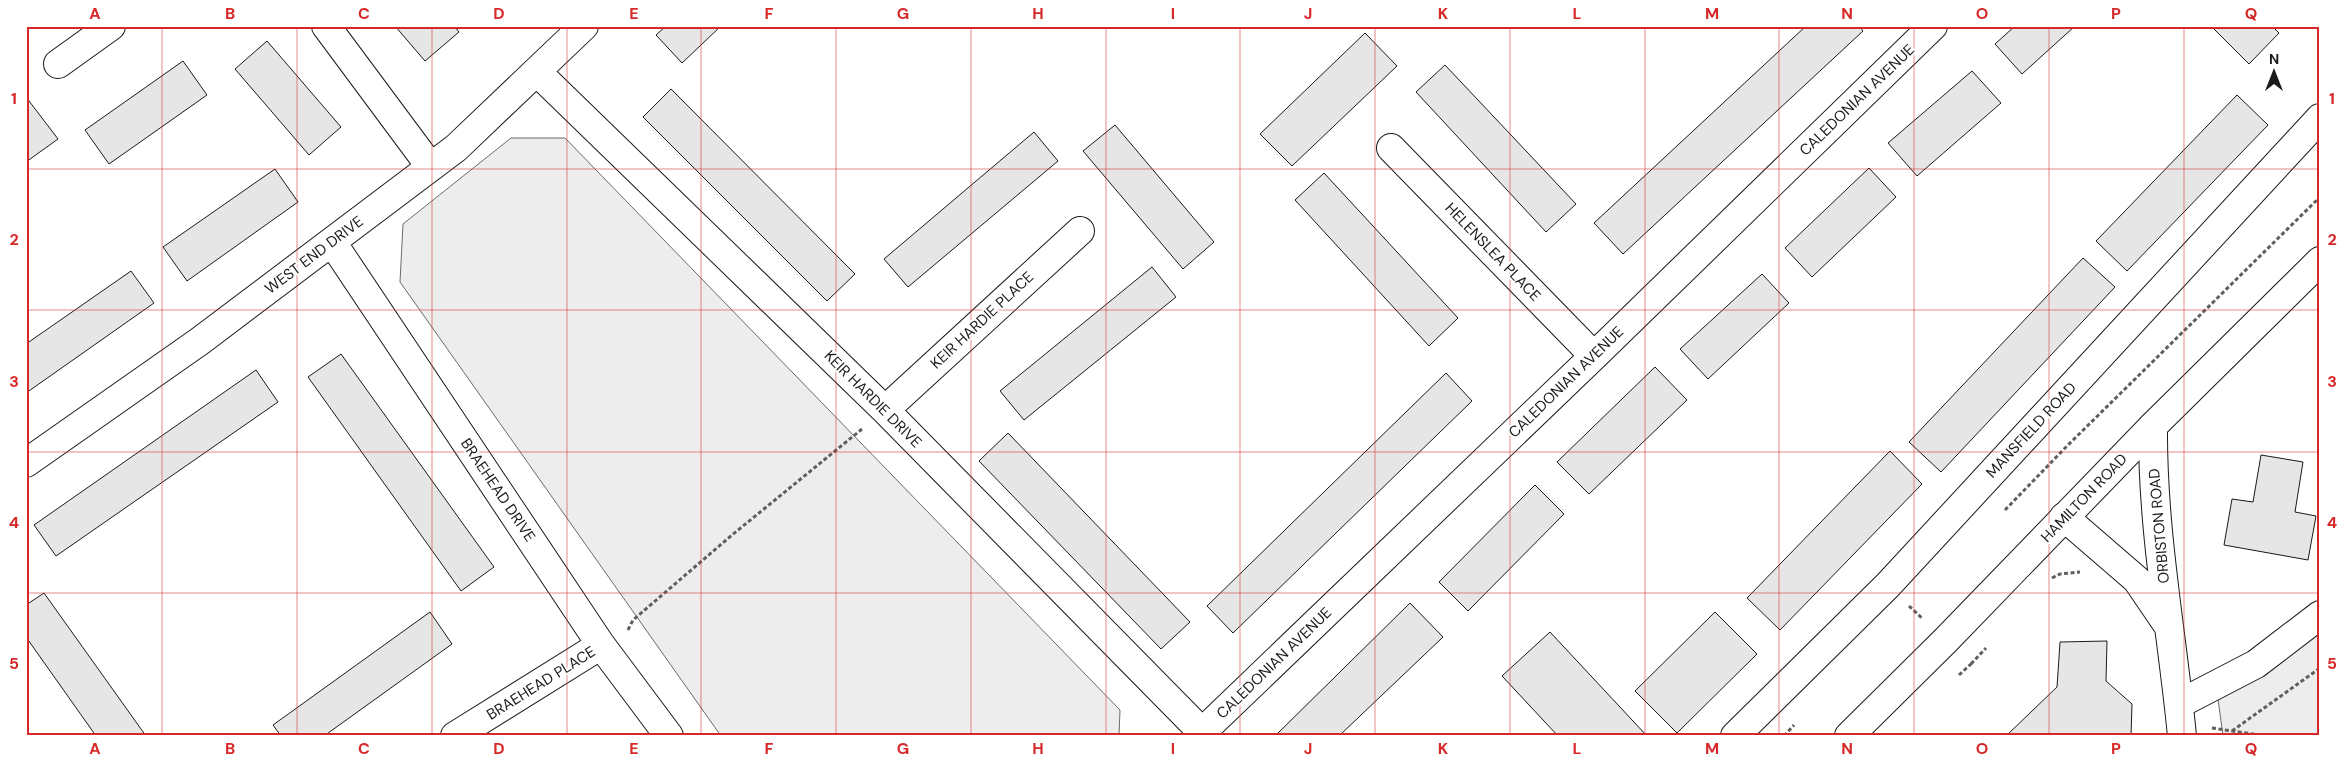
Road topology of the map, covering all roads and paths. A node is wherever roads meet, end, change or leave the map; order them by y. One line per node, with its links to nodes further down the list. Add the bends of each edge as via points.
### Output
1 (111, 26): 5 (street)
2 (326, 26): 9 (street)
3 (584, 26): 6 (street, WEST END DRIVE)
4 (1933, 26): 14 (street, CALEDONIAN AVENUE)
5 (58, 64)
6 (537, 72): 9 (street, WEST END DRIVE, via 456,148); 15 (street, KEIR HARDIE DRIVE)
7 (2320, 118): 36 (street, MANSFIELD ROAD, via 1888,585)
8 (1392, 148): 14 (street, HELENSLEA PLACE)
9 (430, 166): 12 (street, WEST END DRIVE)
10 (2320, 197): 18 (path)
11 (1080, 231): 15 (street, KEIR HARDIE PLACE)
12 (332, 242): 17 (street, WEST END DRIVE, via 200,341); 27 (street, BRAEHEAD DRIVE)
13 (2320, 261): 16 (street, HAMILTON ROAD)
14 (1594, 356): 33 (street, CALEDONIAN AVENUE)
15 (886, 410): 27 (path, via 633,620); 33 (street, KEIR HARDIE DRIVE)
16 (2154, 426): 19 (street, HAMILTON ROAD); 25 (street, ORBISTON ROAD, via 2153,465)
17 (26, 463)
18 (1999, 515)
19 (2064, 517): 20 (street, ORBISTON ROAD); 38 (street, HAMILTON ROAD)
20 (2106, 554): 21 (path, via 2089,573 2060,574); 25 (street, ORBISTON ROAD, via 2137,580)
21 (2045, 585)
22 (1917, 600): 23 (path)
23 (1903, 614)
24 (2320, 615): 31 (street)
25 (2168, 625): 31 (street, ORBISTON ROAD)
26 (1991, 642): 28 (path)
27 (606, 652): 34 (street, BRAEHEAD PLACE); 35 (street, BRAEHEAD DRIVE)
28 (1971, 664)
29 (2320, 668): 32 (path)
30 (1798, 721): 37 (path)
31 (2181, 721): 32 (path)
32 (2232, 731): 39 (path)
33 (1200, 734)
34 (455, 736)
35 (669, 736)
36 (1735, 736)
37 (1784, 736)
38 (1849, 736)
39 (2266, 736)

